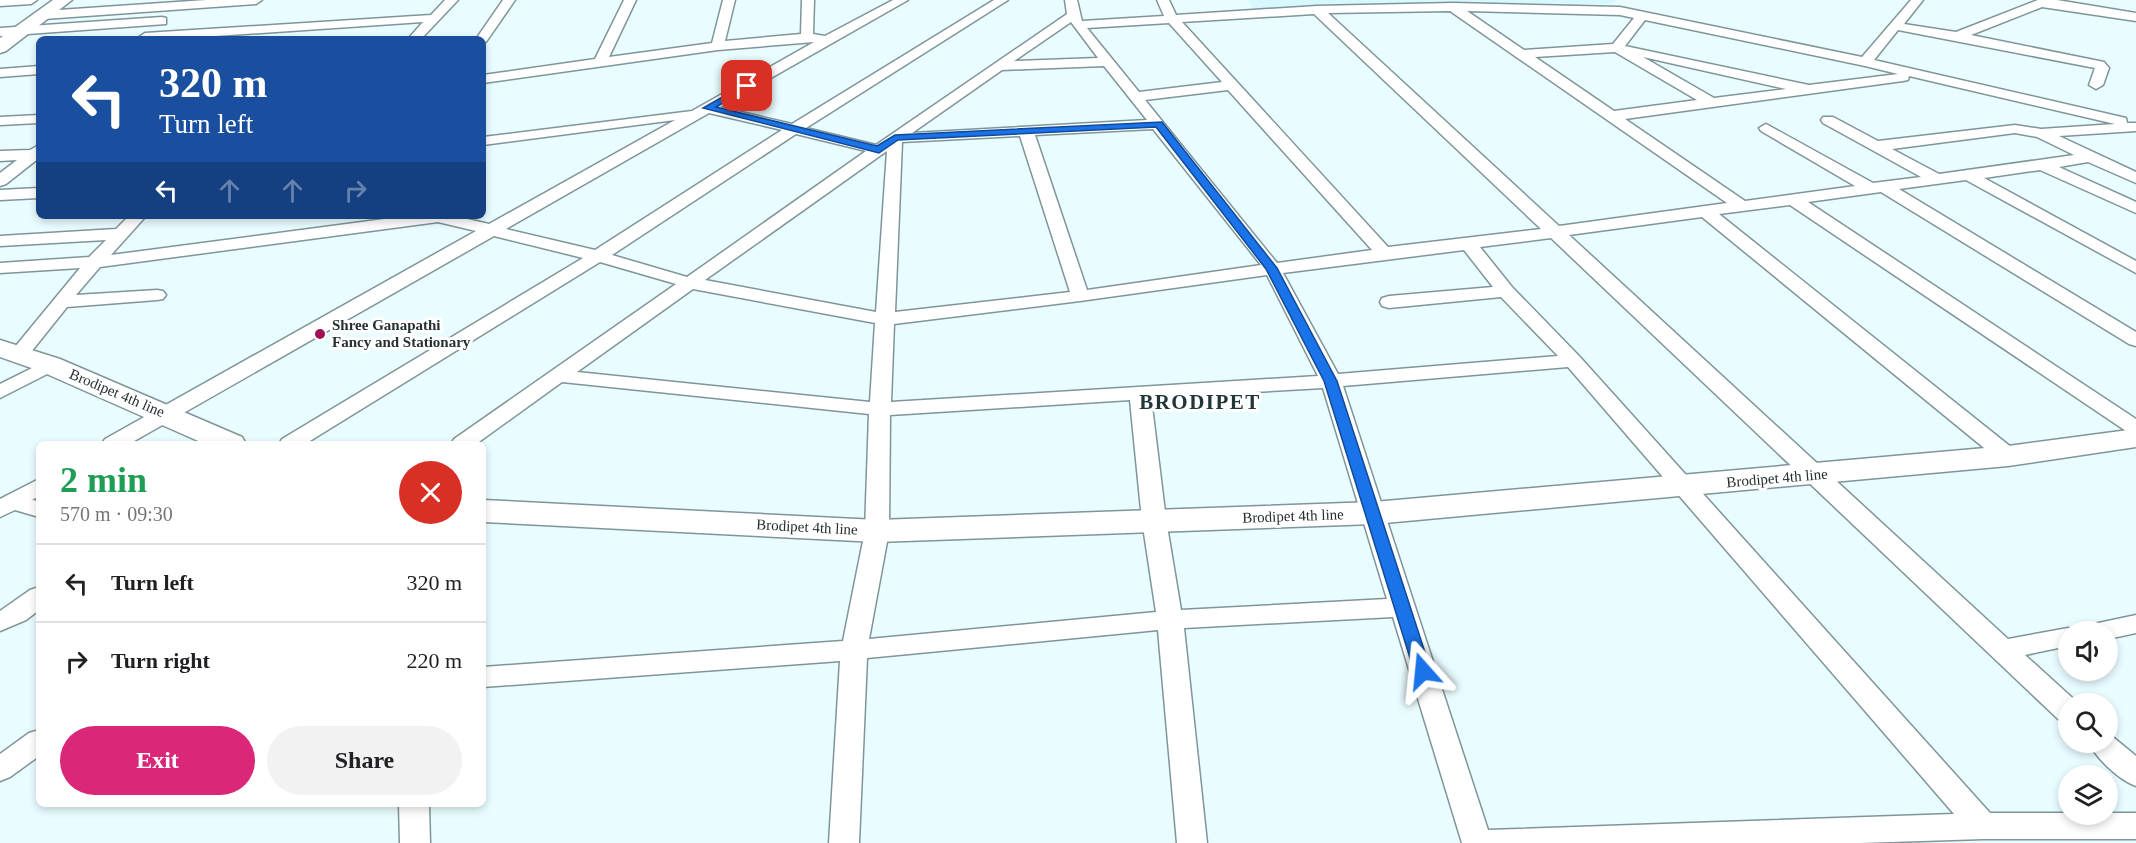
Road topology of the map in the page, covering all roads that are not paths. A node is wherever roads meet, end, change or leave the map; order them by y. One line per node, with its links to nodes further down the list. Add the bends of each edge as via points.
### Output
1 (31, 0): 15 (street)
2 (64, 0): 21 (street)
3 (256, 0): 16 (street)
4 (452, 0): 23 (street)
5 (509, 0): 33 (street)
6 (630, 0): 41 (street)
7 (729, 0): 37 (street)
8 (808, 0): 35 (street)
9 (902, 0): 36 (street)
10 (1002, 0): 62 (street)
11 (1163, 0): 25 (street)
12 (1636, 0): 19 (street)
13 (1917, 0): 27 (street)
14 (2050, 1): 24 (street); 34 (street)
15 (0, 2)
16 (184, 2): 21 (street); 26 (street)
17 (1453, 8): 18 (street); 19 (street); 40 (street)
18 (1317, 10): 25 (street); 89 (street)
19 (1620, 11): 22 (street)
20 (1074, 13): 25 (street); 42 (street); 44 (street)
21 (44, 15): 28 (street)
22 (1642, 15): 39 (street); 43 (street)
23 (434, 18): 31 (street); 32 (street)
24 (2136, 18)
25 (1172, 19): 49 (street)
26 (162, 21): 28 (street); 30 (street)
27 (1895, 26): 34 (street); 43 (street)
28 (22, 31): 29 (street); 38 (street)
29 (0, 32)
30 (146, 36)
31 (173, 36)
32 (417, 36)
33 (484, 36)
34 (1957, 36): 50 (street, via 2099,65 2102,68)
35 (807, 37): 36 (street); 37 (street)
36 (827, 40): 54 (street)
37 (718, 46): 41 (street)
38 (0, 47)
39 (1617, 48): 40 (street); 51 (street); 53 (street)
40 (1522, 54): 55 (street)
41 (600, 62): 48 (street)
42 (1106, 62): 44 (street); 52 (street)
43 (1865, 62): 47 (street)
44 (999, 66): 66 (street)
45 (36, 70): 46 (street)
46 (0, 73)
47 (1917, 75): 51 (street); 60 (street)
48 (486, 79)
49 (1232, 85): 52 (street); 93 (street)
50 (2096, 85)
51 (1811, 90): 53 (street)
52 (1136, 97): 59 (street)
53 (1712, 103): 55 (street)
54 (704, 110): 62 (street); 65 (street); 88 (street)
55 (1612, 116): 81 (street)
56 (36, 119): 58 (street)
57 (1828, 120): 67 (street)
58 (0, 121)
59 (1159, 124): 63 (street); 97 (street)
60 (2136, 126): 64 (street)
61 (1766, 128): 77 (street)
62 (794, 129): 66 (street); 94 (street)
63 (1026, 131): 66 (street); 102 (street)
64 (2041, 133): 67 (street, via 2014,129); 71 (street)
65 (486, 141)
66 (887, 144): 99 (street); 105 (street)
67 (1876, 146): 75 (street)
68 (36, 152): 70 (street)
69 (36, 153): 76 (street)
70 (0, 156)
71 (2090, 157): 72 (street); 74 (street)
72 (2042, 165): 73 (street); 82 (street)
73 (1968, 175): 75 (street); 98 (street)
74 (2136, 178)
75 (1936, 180): 77 (street)
76 (0, 181)
77 (1875, 187): 80 (street); 106 (street)
78 (36, 193): 79 (street)
79 (0, 195)
80 (1792, 199): 81 (street); 116 (street)
81 (1742, 206): 83 (street)
82 (2136, 208)
83 (1705, 211): 89 (street); 122 (street)
84 (135, 219): 90 (street)
85 (411, 219): 87 (street)
86 (446, 219): 88 (street)
87 (357, 223): 95 (street)
88 (493, 230): 94 (street); 115 (street)
89 (1554, 231): 92 (street); 123 (street)
90 (121, 234): 91 (street); 95 (street)
91 (0, 241)
92 (1468, 244): 93 (street); 100 (street)
93 (1384, 253): 97 (street)
94 (598, 256): 99 (street); 120 (street)
95 (94, 262): 96 (street); 103 (street)
96 (0, 268)
97 (1272, 268): 102 (street); 111 (street)
98 (2136, 268)
99 (690, 283): 105 (street); 110 (street)
100 (1506, 291): 104 (street); 108 (street)
101 (157, 295): 103 (street)
102 (1080, 296): 105 (street)
103 (63, 302): 107 (street)
104 (1389, 302)
105 (885, 320): 114 (street)
106 (2136, 340)
107 (10, 350): 109 (street, Brodipet 4th line)
108 (1573, 361): 111 (street); 124 (street)
109 (50, 365): 112 (street); 115 (street, Brodipet 4th line)
110 (559, 376): 114 (street); 121 (street)
111 (1331, 381): 113 (street); 129 (street)
112 (0, 392)
113 (1140, 393): 114 (street); 130 (street)
114 (880, 409): 131 (street)
115 (166, 414): 118 (street); 119 (street, Brodipet 4th line)
116 (2136, 428)
117 (2136, 438): 122 (street, Brodipet 4th line)
118 (118, 441)
119 (224, 441)
120 (295, 441)
121 (466, 441)
122 (2008, 456): 123 (street, Brodipet 4th line)
123 (1815, 474): 124 (street, Brodipet 4th line); 140 (street)
124 (1684, 486): 129 (street, Brodipet 4th line); 148 (street)
125 (36, 488): 126 (street)
126 (5, 505): 127 (street)
127 (36, 509)
128 (486, 511): 131 (street, Brodipet 4th line)
129 (1374, 513): 130 (street, Brodipet 4th line); 133 (street)
130 (1154, 520): 131 (street, Brodipet 4th line); 134 (street)
131 (877, 531): 139 (street)
132 (36, 598): 135 (street)
133 (1402, 607): 134 (street); 153 (street)
134 (1170, 620): 139 (street); 152 (street)
135 (0, 622)
136 (2136, 624): 137 (street)
137 (2118, 628)
138 (2058, 639): 140 (street)
139 (854, 650): 141 (street); 151 (street)
140 (2003, 650): 142 (street)
141 (486, 677)
142 (2058, 702)
143 (36, 743): 145 (street)
144 (2114, 753): 146 (street)
145 (0, 769)
146 (2136, 774)
147 (414, 807): 150 (street)
148 (1983, 826): 149 (street); 154 (street)
149 (2136, 826)
150 (415, 843)
151 (844, 843)
152 (1191, 843)
153 (1477, 843)
154 (1485, 843)

